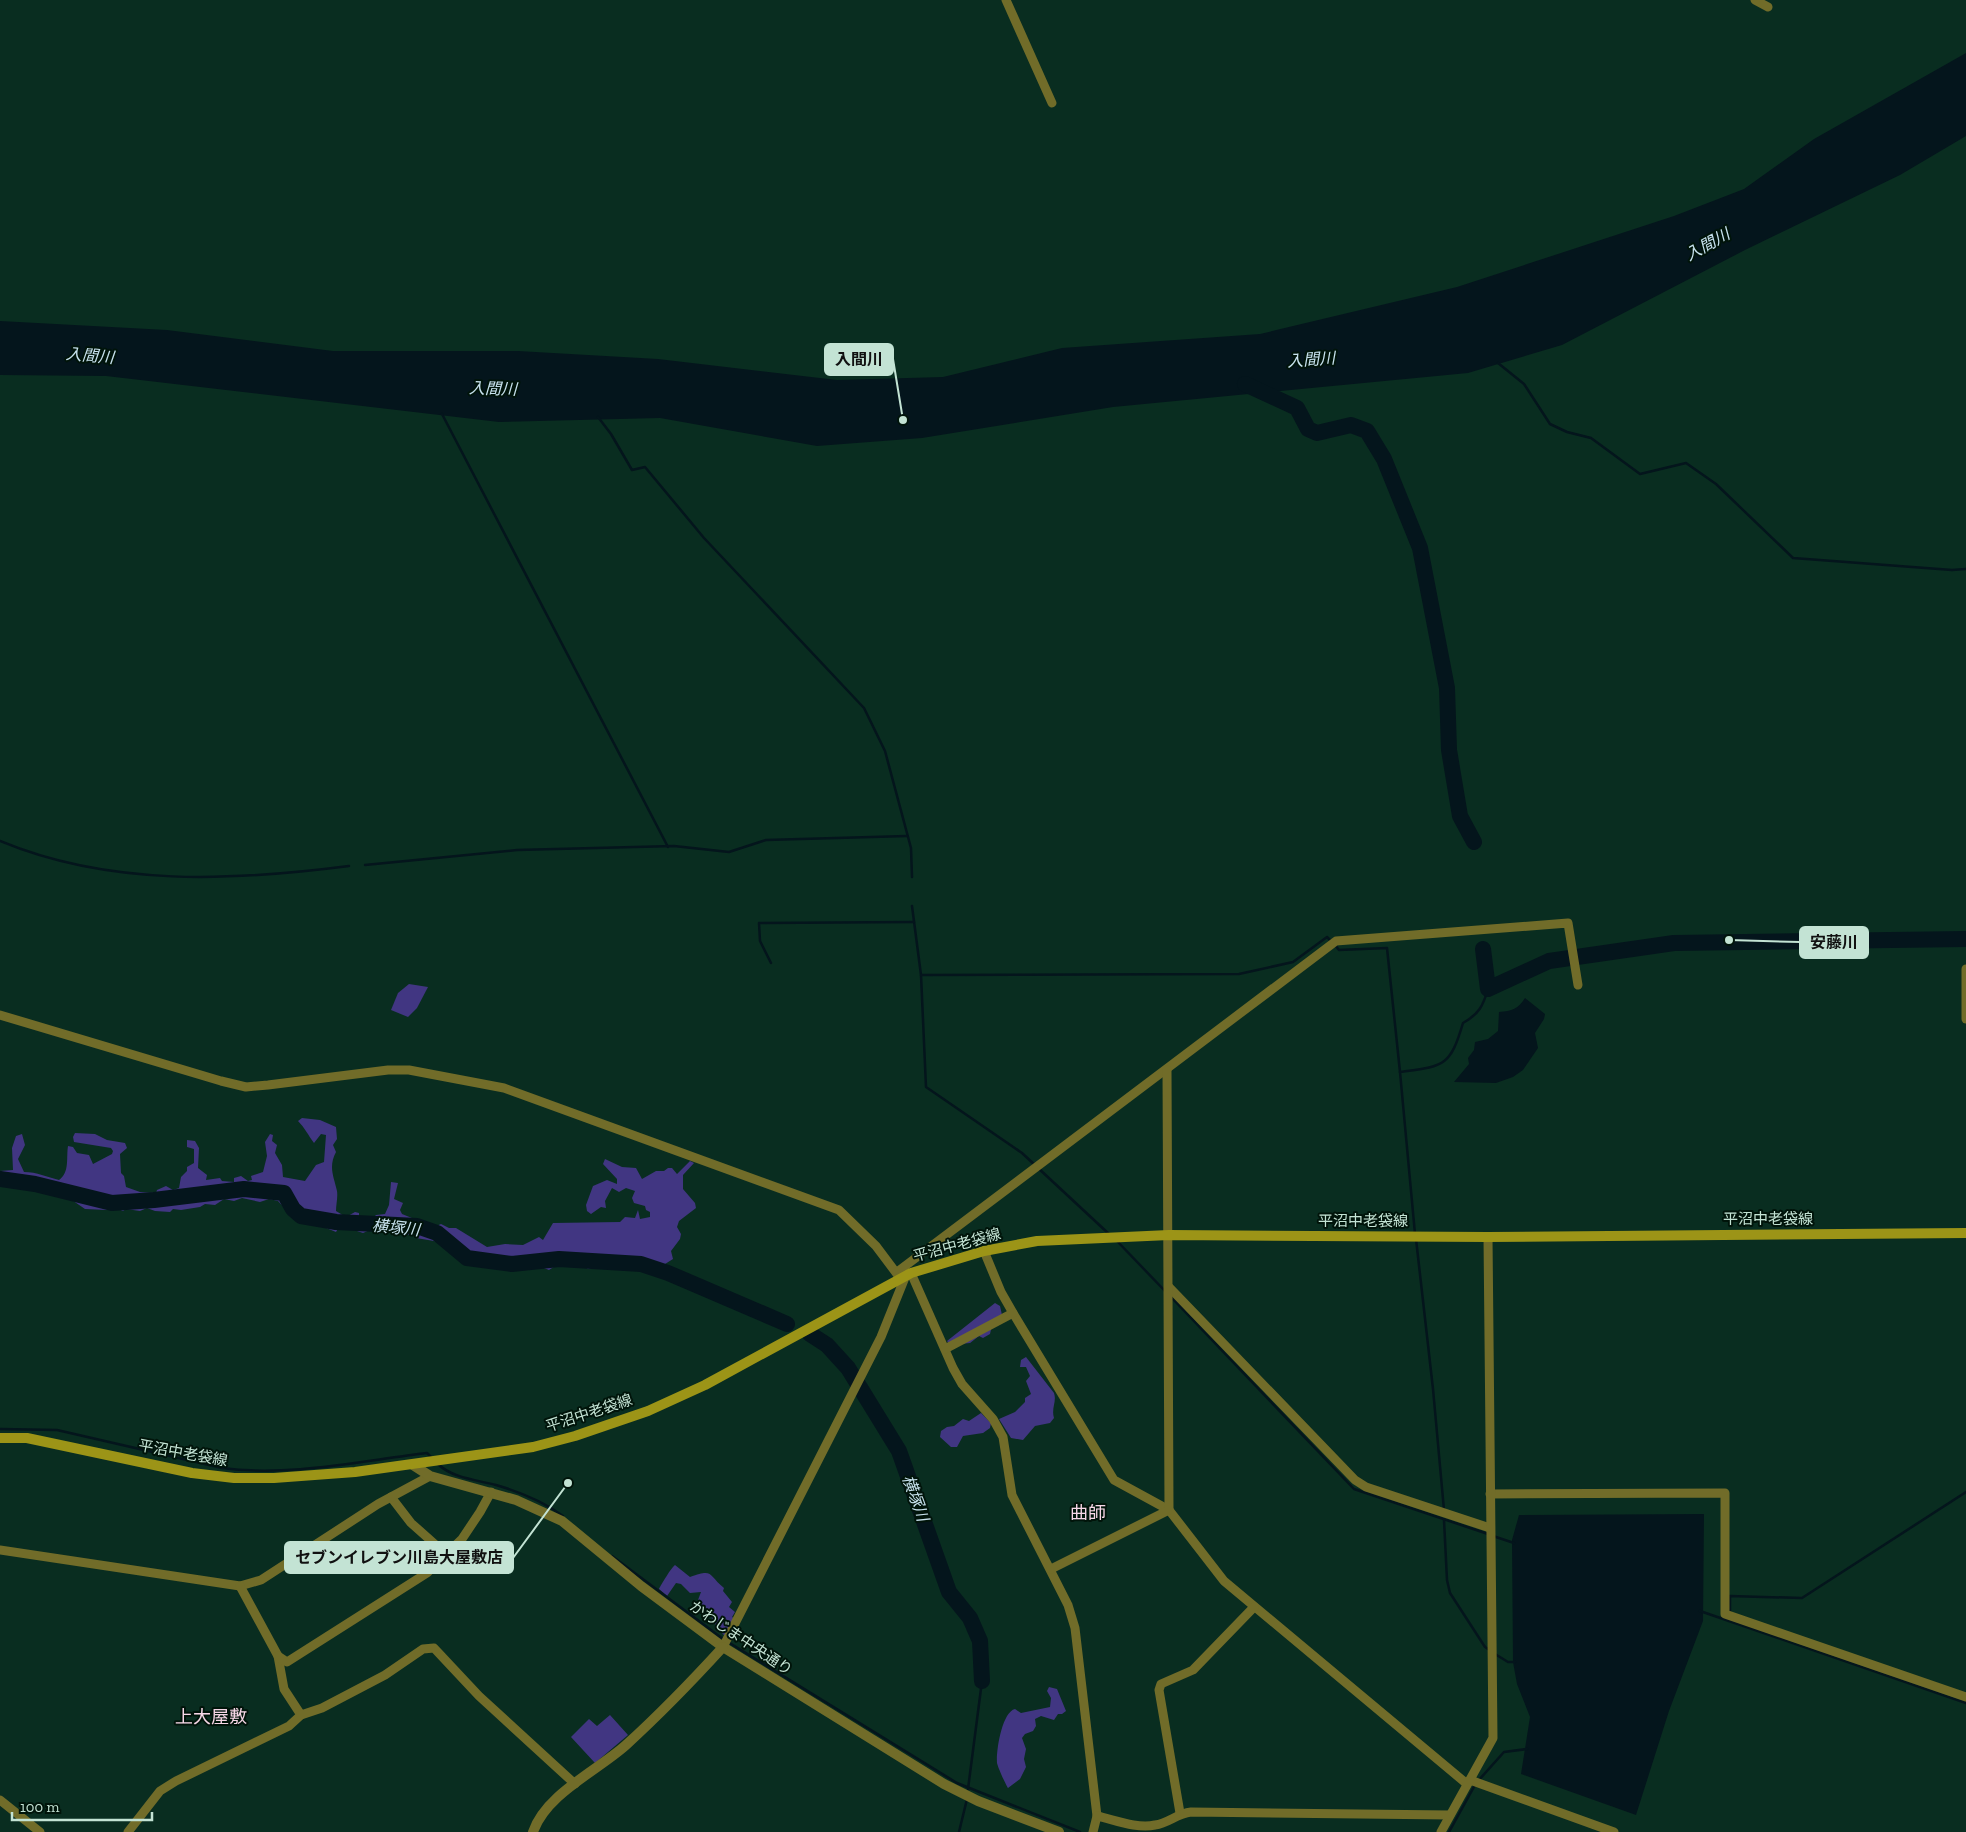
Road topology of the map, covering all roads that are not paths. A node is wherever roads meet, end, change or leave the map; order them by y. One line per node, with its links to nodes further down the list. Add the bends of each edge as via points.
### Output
1 (1006, 0): 4 (street)
2 (1755, 0): 3 (street)
3 (1768, 7)
4 (1052, 103)
5 (1966, 969): 8 (street)
6 (1578, 985): 9 (street, via 1568,923 1336,941)
7 (0, 1015): 14 (street, via 246,1086 409,1070 504,1088 839,1210)
8 (1966, 1019)
9 (1168, 1070): 11 (street); 14 (street)
10 (1966, 1233): 12 (main road, 平沼中老袋線)
11 (1169, 1235): 12 (main road, 平沼中老袋線); 13 (main road, 平沼中老袋線, via 1037,1241); 15 (street)
12 (1488, 1237): 22 (street)
13 (984, 1251): 14 (main road, 平沼中老袋線); 16 (street)
14 (903, 1275): 17 (street); 19 (main road, 平沼中老袋線, via 705,1385 648,1411 532,1447); 31 (street, via 880,1337)
15 (1169, 1287): 24 (street); 25 (street, via 1355,1480 1366,1487)
16 (1013, 1313): 17 (street); 24 (street, via 1114,1480)
17 (944, 1349): 28 (street, via 962,1384 993,1419 1003,1437 1012,1495)
18 (0, 1438): 19 (main road, 平沼中老袋線, via 27,1438 192,1473 234,1478 297,1477)
19 (413, 1465): 20 (street, かわじま中央通り)
20 (430, 1476): 21 (street, かわじま中央通り); 23 (street)
21 (491, 1492): 27 (street, via 472,1526); 31 (street, かわじま中央通り, via 536,1507 562,1521)
22 (1490, 1494): 25 (street); 33 (street, via 1725,1493 1724,1614)
23 (391, 1497): 27 (street, via 411,1523); 29 (street, via 282,1568 261,1580)
24 (1169, 1510): 28 (street); 30 (street, via 1224,1582)
25 (1490, 1528): 35 (street, via 1493,1738)
26 (0, 1550): 29 (street)
27 (447, 1555): 32 (street, via 427,1573 310,1650 287,1662)
28 (1051, 1569): 40 (street, via 1075,1628)
29 (240, 1586): 32 (street)
30 (1254, 1607): 35 (street); 38 (street, via 1193,1670 1161,1684 1159,1690)
31 (723, 1647): 36 (street, via 626,1745); 44 (street, かわじま中央通り, via 944,1784 978,1801)
32 (278, 1656): 34 (street, via 284,1689)
33 (1966, 1697)
34 (301, 1715): 36 (street, via 322,1708 385,1675 423,1649 434,1648 479,1696); 42 (street, via 289,1726 160,1791)
35 (1469, 1782): 39 (street); 47 (street)
36 (575, 1784): 43 (street, via 551,1802 540,1815)
37 (0, 1800): 41 (street)
38 (1180, 1813): 39 (street); 40 (street, via 1153,1826)
39 (1450, 1815): 46 (street)
40 (1097, 1816): 45 (street)
41 (40, 1832)
42 (128, 1832)
43 (533, 1832)
44 (1059, 1832)
45 (1093, 1832)
46 (1442, 1832)
47 (1614, 1832)

